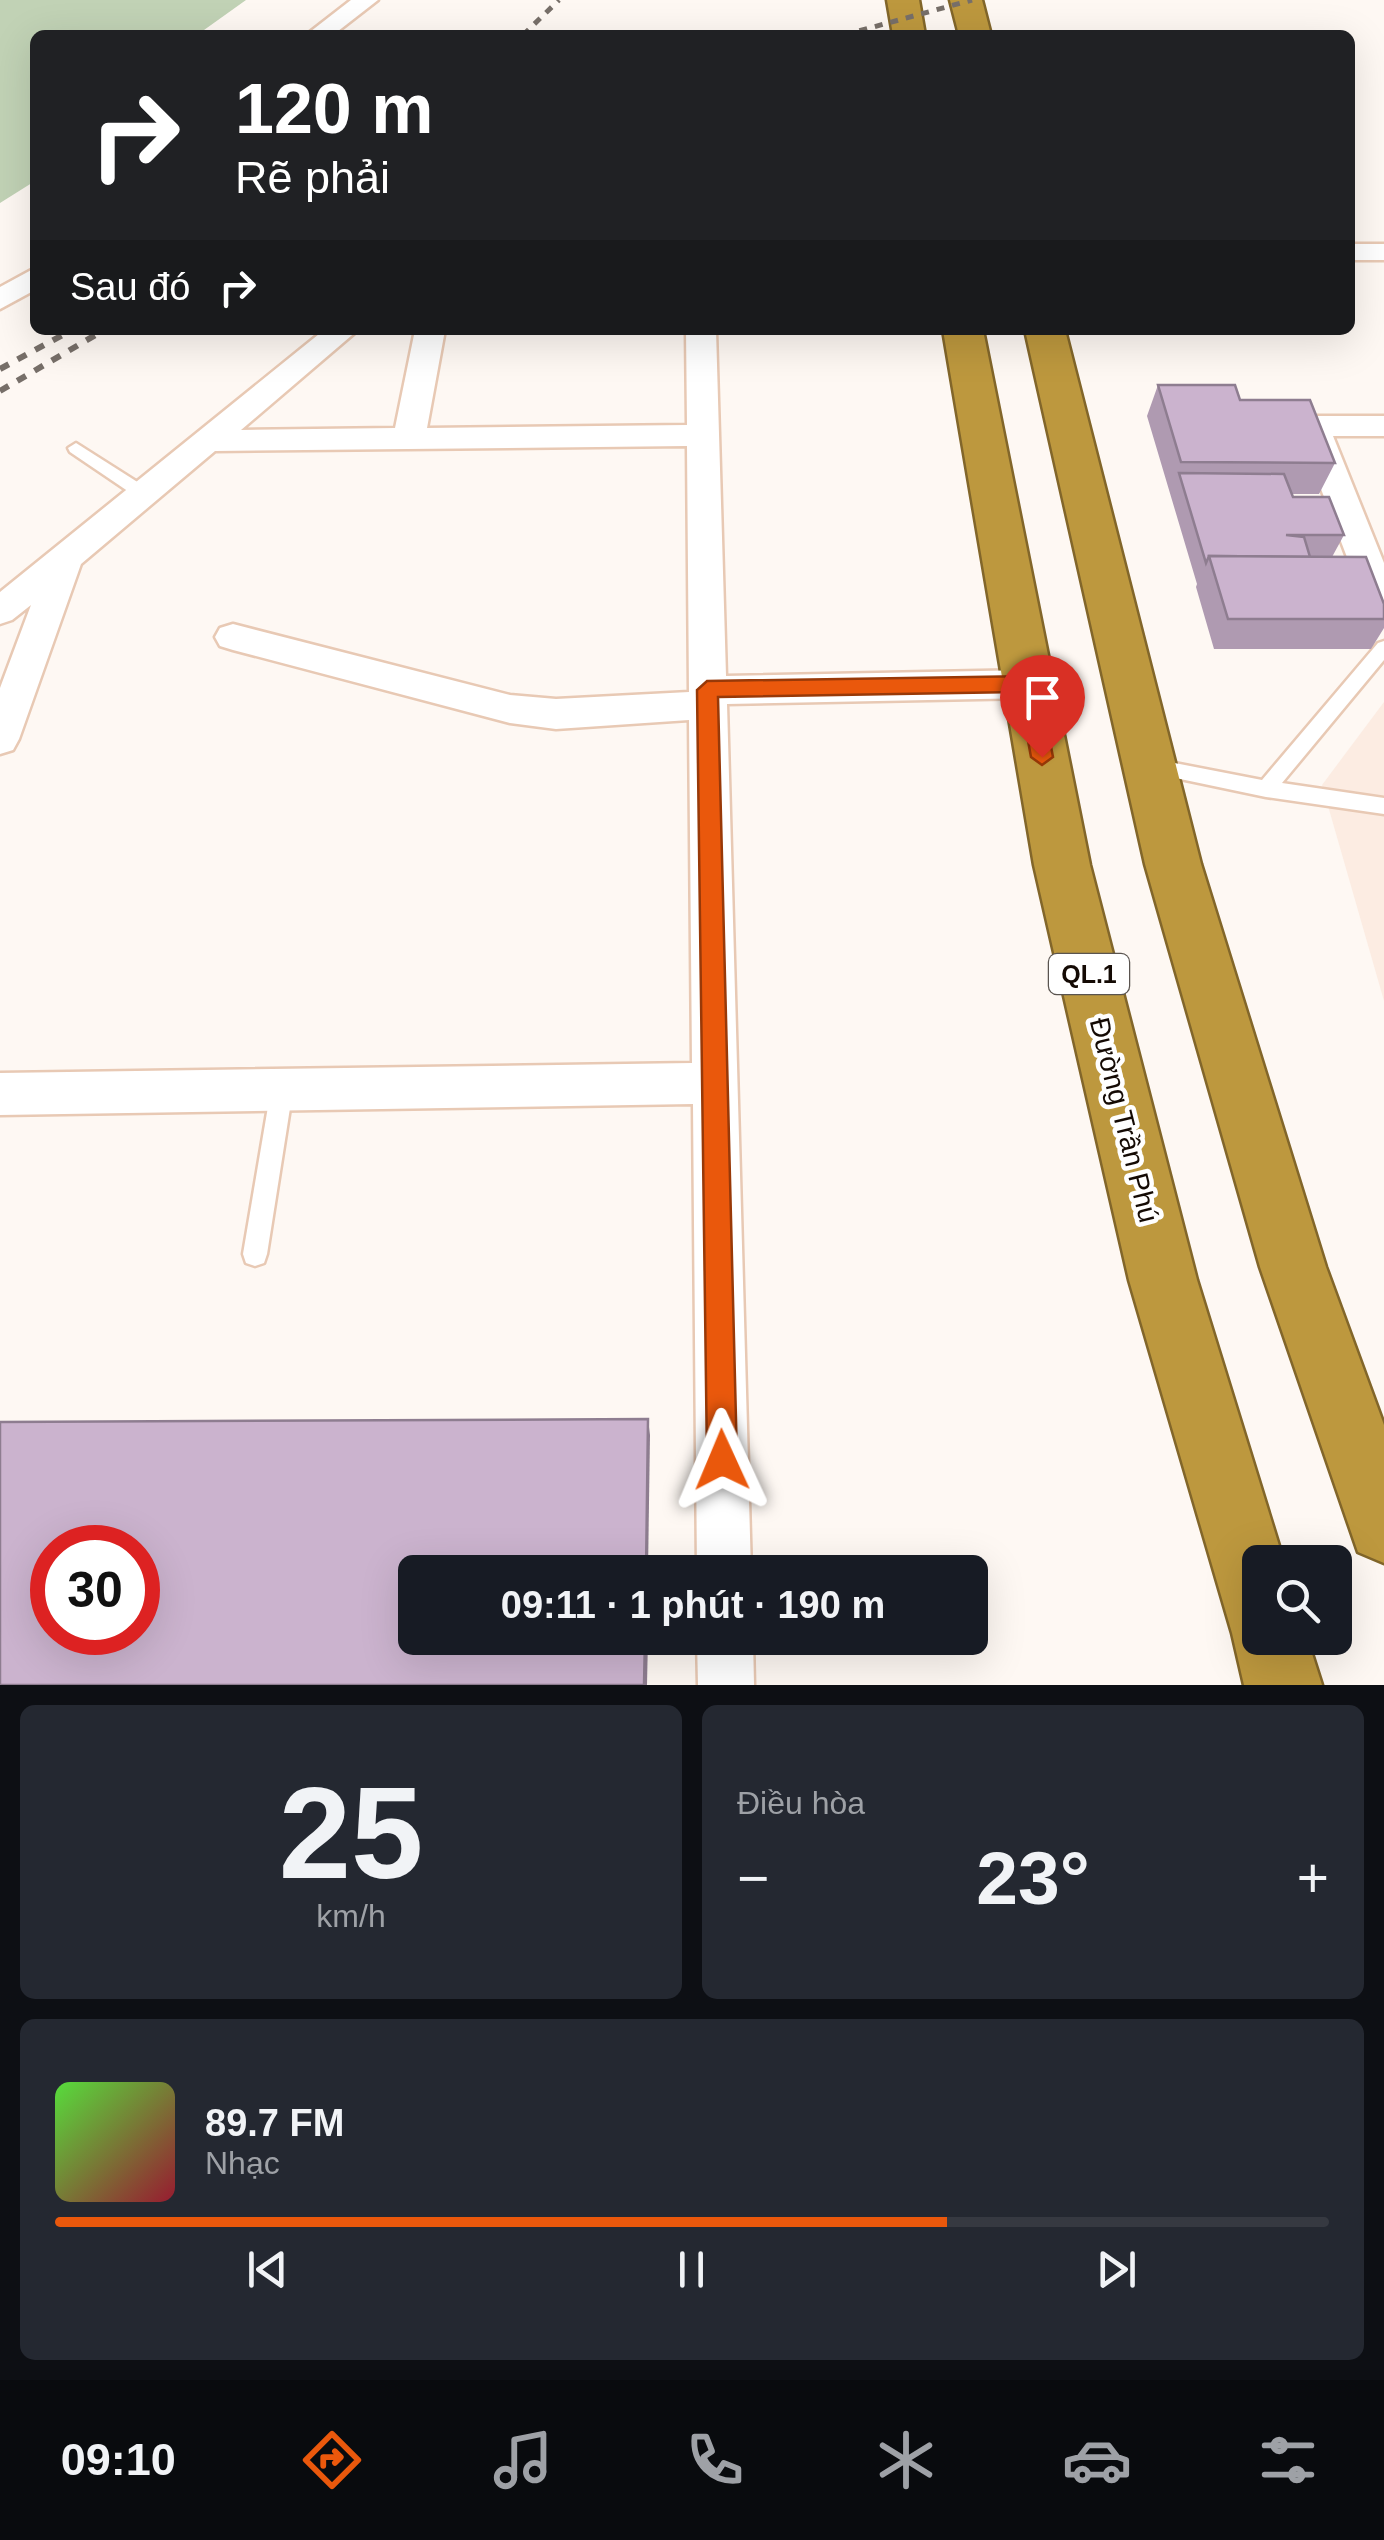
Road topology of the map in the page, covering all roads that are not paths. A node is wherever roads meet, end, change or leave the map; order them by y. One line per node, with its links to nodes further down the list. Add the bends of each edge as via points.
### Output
1 (366, 0): 4 (street)
2 (903, 0): 5 (highway)
3 (966, 0): 6 (highway)
4 (325, 30)
5 (908, 30)
6 (973, 30)
7 (1355, 252): 8 (street)
8 (1384, 252)
9 (30, 280): 10 (street)
10 (0, 300)
11 (337, 335): 19 (street)
12 (429, 335): 18 (street)
13 (701, 335): 17 (street)
14 (965, 335): 27 (highway, Đường Trần Phú / QL.1)
15 (1046, 335): 30 (highway)
16 (1384, 426): 23 (street, via 1313,426)
17 (702, 434): 18 (street); 28 (street)
18 (409, 438): 19 (street)
19 (208, 441): 21 (street)
20 (76, 448): 21 (lane)
21 (144, 494): 22 (street)
22 (66, 558): 24 (street); 29 (street)
23 (1384, 607)
24 (0, 612)
25 (232, 637): 28 (street, via 556,714)
26 (1384, 648): 31 (lane)
27 (1028, 684): 28 (street); 38 (highway, Đường Trần Phú / QL.1, via 1062,866 1163,1280)
28 (708, 697): 33 (street)
29 (0, 739)
30 (1149, 766): 31 (lane); 37 (highway, via 1293,1267)
31 (1266, 789): 32 (lane)
32 (1384, 806)
33 (715, 1083): 34 (street); 39 (street)
34 (282, 1089): 35 (street); 36 (lane)
35 (0, 1094)
36 (255, 1254)
37 (1384, 1526)
38 (1242, 1547)
39 (724, 1555)
40 (725, 1655): 42 (street)
41 (1274, 1655): 43 (highway)
42 (726, 1685)
43 (1283, 1685)

